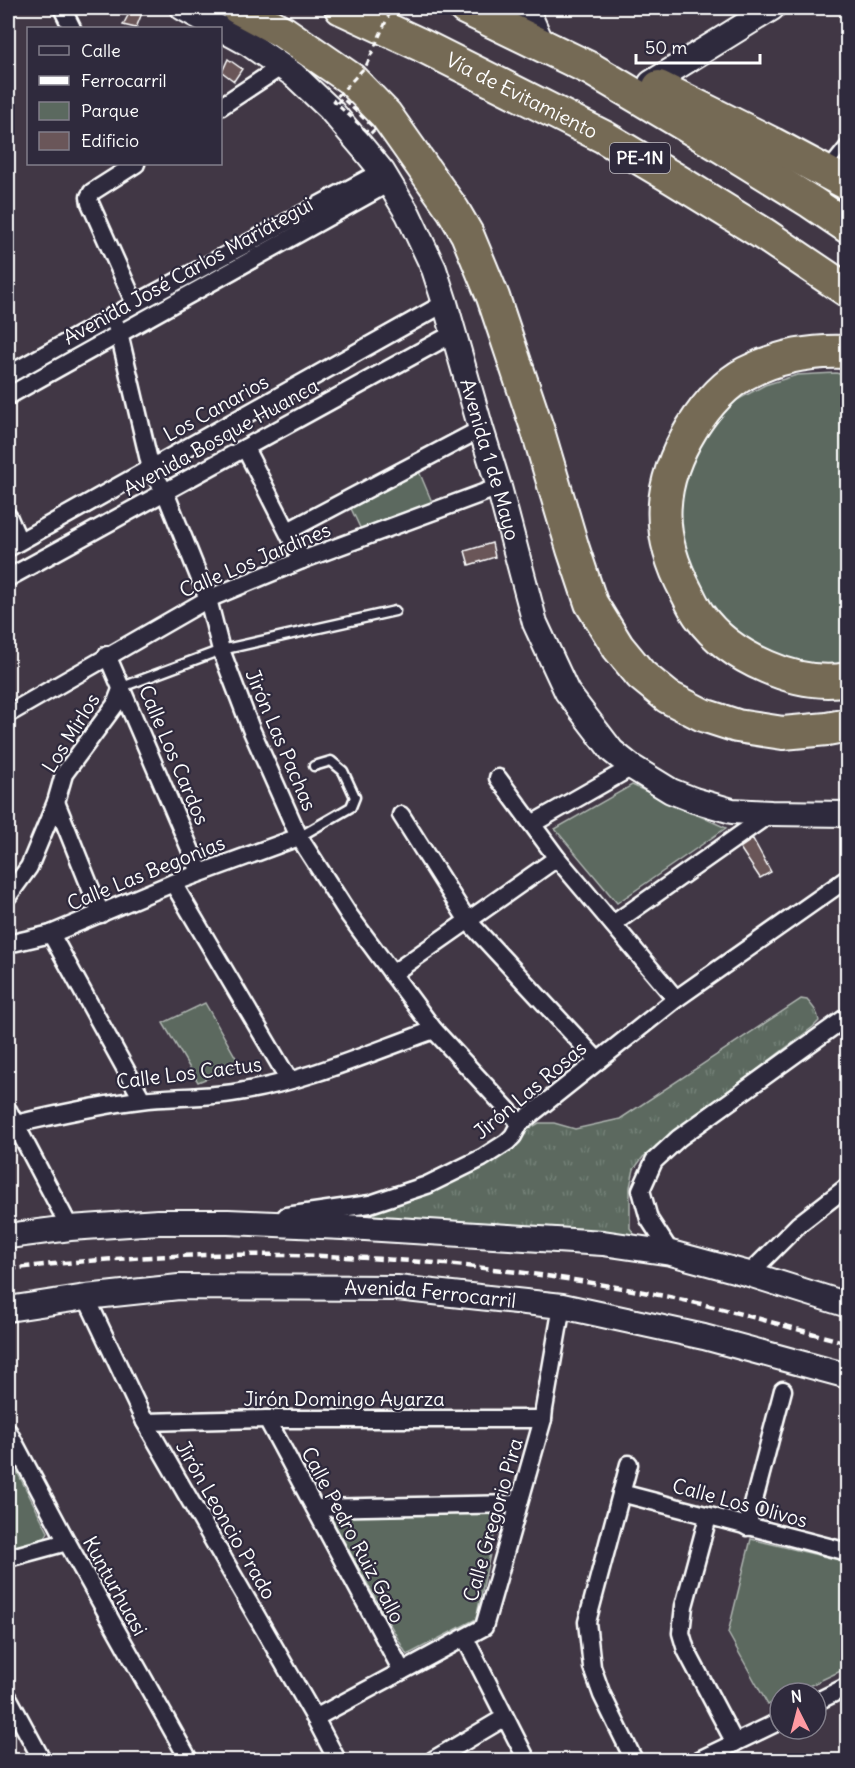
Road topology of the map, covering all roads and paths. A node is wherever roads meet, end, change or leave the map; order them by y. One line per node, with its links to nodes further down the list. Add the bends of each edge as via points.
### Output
1 (62, 8): 9 (street)
2 (183, 8): 10 (main road, Avenida 1 de Mayo)
3 (238, 8): 49 (highway, via 283,32 351,79 386,115 453,210 493,297 591,603 635,668 668,696 703,715 737,726 783,733)
4 (341, 8): 23 (highway, Vía de Evitamiento / PE-1N, via 604,137 762,233)
5 (392, 8): 16 (path, bridge, via 366,66)
6 (465, 8): 12 (highway, PE-1N)
7 (526, 8): 12 (main road)
8 (772, 8): 15 (main road)
9 (72, 27)
10 (218, 27)
11 (222, 29): 13 (main road, Avenida 1 de Mayo)
12 (543, 46): 14 (highway, PE-1N)
13 (282, 66): 17 (street); 20 (main road, Avenida 1 de Mayo, via 328,108)
14 (591, 69): 15 (highway); 22 (highway, PE-1N)
15 (651, 84): 21 (highway)
16 (335, 102): 16 (path, bridge, via 370,134 375,129 342,98)
17 (222, 106)
18 (848, 141): 21 (lane)
19 (132, 165): 25 (street, via 92,192 90,203)
20 (385, 177): 24 (main road, Avenida 1 de Mayo, via 423,244); 25 (street, Avenida José Carlos Mariátegui); 27 (street, Avenida José Carlos Mariátegui)
21 (836, 178)
22 (848, 228)
23 (848, 291)
24 (445, 303): 28 (main road, Avenida 1 de Mayo); 34 (street, Los Canarios)
25 (135, 304): 26 (street, Avenida José Carlos Mariátegui)
26 (112, 316): 27 (street, Jirón Las Pachas); 30 (street, Avenida José Carlos Mariátegui)
27 (119, 333): 31 (street, Avenida José Carlos Mariátegui); 34 (street, Jirón Las Pachas)
28 (454, 333): 32 (main road, Avenida 1 de Mayo); 33 (street, Avenida Bosque Huanca)
29 (848, 352): 46 (highway, via 799,354 771,362 724,388 704,409 676,457 664,507 667,544 676,573 699,616 727,644 781,673 814,680)
30 (8, 375)
31 (8, 396)
32 (481, 429): 35 (main road, Avenida 1 de Mayo); 38 (street)
33 (245, 448): 36 (street, Avenida Bosque Huanca); 38 (street)
34 (151, 468): 36 (street, Jirón Las Pachas); 39 (street, Los Canarios)
35 (499, 487): 40 (street, Calle Los Jardines); 51 (main road, Avenida 1 de Mayo, via 536,623 567,692 612,751)
36 (165, 492): 41 (street, Avenida Bosque Huanca); 42 (street, Jirón Las Pachas)
37 (8, 516): 39 (street)
38 (288, 531): 40 (street)
39 (13, 544)
40 (302, 560): 42 (street, Calle Los Jardines)
41 (8, 578)
42 (208, 599): 44 (street, Jirón Las Pachas); 45 (street, Calle Los Jardines)
43 (395, 611): 44 (lane)
44 (221, 650): 47 (lane); 58 (street, Jirón Las Pachas)
45 (108, 655): 47 (street, Calle Los Cardos); 48 (street, Calle Los Jardines)
46 (848, 680)
47 (122, 687): 53 (street, Los Mirlos, via 115,705 64,774); 60 (street, Calle Los Cardos)
48 (8, 714)
49 (848, 725)
50 (314, 766): 58 (lane, via 331,761 343,771 355,797 351,807)
51 (632, 767): 54 (main road, Avenida 1 de Mayo, via 694,800 732,811); 57 (street)
52 (498, 778): 57 (street)
53 (56, 802): 63 (street, Los Mirlos, via 29,867); 64 (street)
54 (771, 813): 55 (main road, Avenida 1 de Mayo); 66 (street)
55 (848, 814)
56 (401, 815): 65 (street)
57 (532, 824): 59 (street)
58 (299, 837): 60 (street, Calle Las Begonias); 69 (street, Jirón Las Pachas)
59 (557, 858): 65 (street); 66 (street)
60 (200, 872): 62 (street, Calle Las Begonias)
61 (848, 878): 70 (street, Jirón Las Rosas)
62 (173, 883): 64 (street, Calle Las Begonias); 74 (street)
63 (8, 896)
64 (101, 914): 67 (street, Calle Las Begonias)
65 (468, 921): 69 (street); 73 (street)
66 (613, 924): 70 (street)
67 (51, 934): 68 (street, Calle Las Begonias); 75 (street)
68 (8, 944)
69 (392, 974): 72 (street, Jirón Las Pachas)
70 (676, 999): 73 (street, Jirón Las Rosas)
71 (848, 1016): 82 (street, via 654,1161 641,1190 649,1219)
72 (434, 1030): 74 (street, Calle Los Cactus); 77 (street, Jirón Las Pachas)
73 (598, 1061): 77 (street, Jirón Las Rosas)
74 (289, 1080): 75 (street, Calle Los Cactus, via 244,1091)
75 (142, 1099): 76 (street, Calle Los Cactus)
76 (11, 1117): 80 (street)
77 (520, 1123): 79 (street, Jirón Las Rosas, via 507,1142 427,1185 369,1204)
78 (848, 1186): 83 (street, via 799,1224)
79 (228, 1222): 80 (main road); 82 (main road, via 603,1243)
80 (70, 1228): 81 (main road)
81 (8, 1236)
82 (672, 1253): 83 (main road)
83 (749, 1274): 85 (main road)
84 (86, 1297): 86 (main road, Avenida Ferrocarril, via 179,1287 397,1288); 87 (main road, Avenida Ferrocarril); 92 (street, Jirón Leoncio Prado)
85 (848, 1305)
86 (562, 1306): 88 (main road, Avenida Ferrocarril, via 704,1337); 91 (street, Calle Gregorio Pira)
87 (8, 1309)
88 (848, 1376)
89 (783, 1390): 99 (street)
90 (267, 1419): 91 (street, Jirón Domingo Ayarza); 92 (street, Jirón Domingo Ayarza); 97 (street, Calle Pedro Ruiz Gallo)
91 (543, 1419): 96 (street, Calle Gregorio Pira)
92 (145, 1422): 108 (street, Jirón Leoncio Prado)
93 (8, 1432): 100 (street, Kunturhuasi)
94 (629, 1464): 95 (street)
95 (621, 1493): 98 (street, Calle Los Olivos); 117 (street, via 587,1622 592,1667)
96 (518, 1504): 97 (street); 103 (street, Calle Gregorio Pira, via 484,1627)
97 (315, 1508): 104 (street, Calle Pedro Ruiz Gallo)
98 (708, 1517): 99 (street, Calle Los Olivos); 111 (street, via 684,1606 681,1633 686,1650)
99 (747, 1527): 101 (street, Calle Los Olivos)
100 (67, 1542): 102 (street); 113 (street, Kunturhuasi)
101 (848, 1552)
102 (8, 1557)
103 (465, 1638): 104 (street, Calle Gregorio Pira); 109 (street)
104 (402, 1671): 108 (street, Calle Gregorio Pira)
105 (848, 1686): 107 (street)
106 (8, 1696): 112 (street)
107 (828, 1696)
108 (315, 1718): 114 (street, Jirón Leoncio Prado)
109 (504, 1718): 115 (street); 116 (street)
110 (768, 1726): 111 (street)
111 (735, 1743): 118 (street)
112 (42, 1761)
113 (189, 1761)
114 (337, 1761)
115 (433, 1761)
116 (527, 1761)
117 (634, 1761)
118 (699, 1761)

